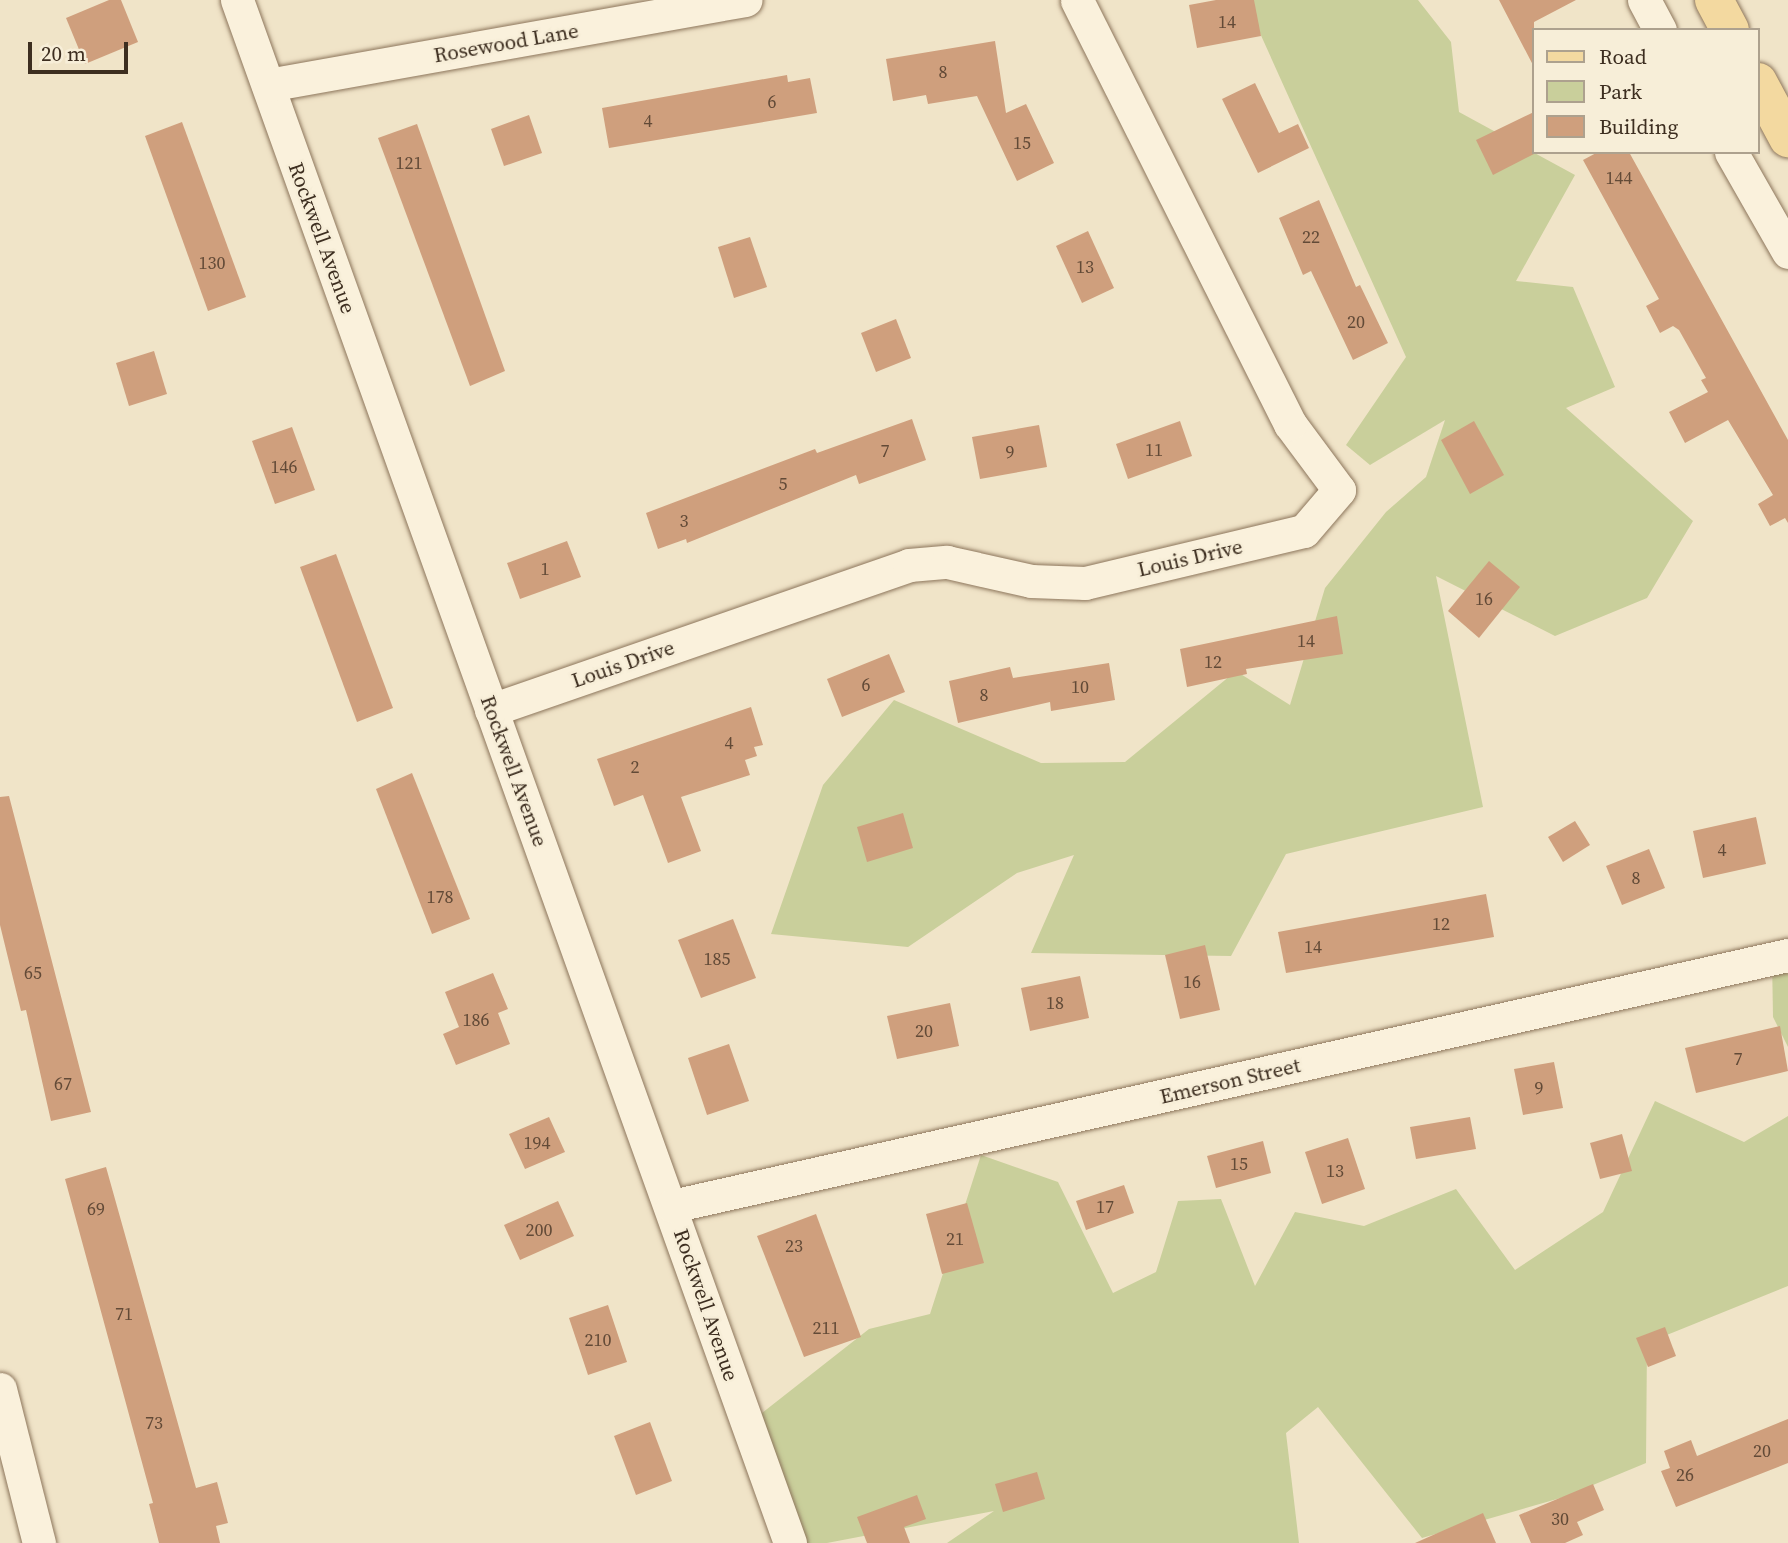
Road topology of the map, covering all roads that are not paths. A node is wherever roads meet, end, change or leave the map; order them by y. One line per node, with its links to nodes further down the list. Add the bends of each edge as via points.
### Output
1 (237, 0): 8 (street, Rockwell Avenue)
2 (745, 0): 8 (street, Rosewood Lane)
3 (1077, 0): 13 (street, Louis Drive, via 1290,424 1339,490 1304,531 1085,583 1031,581 947,562 909,565)
4 (1644, 0): 6 (street)
5 (1714, 0): 7 (main road)
6 (1659, 28)
7 (1729, 28)
8 (268, 85): 13 (street, Rockwell Avenue)
9 (1760, 86): 10 (main road)
10 (1788, 138)
11 (1732, 154): 12 (street)
12 (1788, 252)
13 (491, 710): 15 (street, Rockwell Avenue)
14 (1788, 955): 15 (street, Emerson Street)
15 (672, 1206): 18 (street, Rockwell Avenue)
16 (0, 1389): 17 (street)
17 (39, 1543)
18 (790, 1543)

